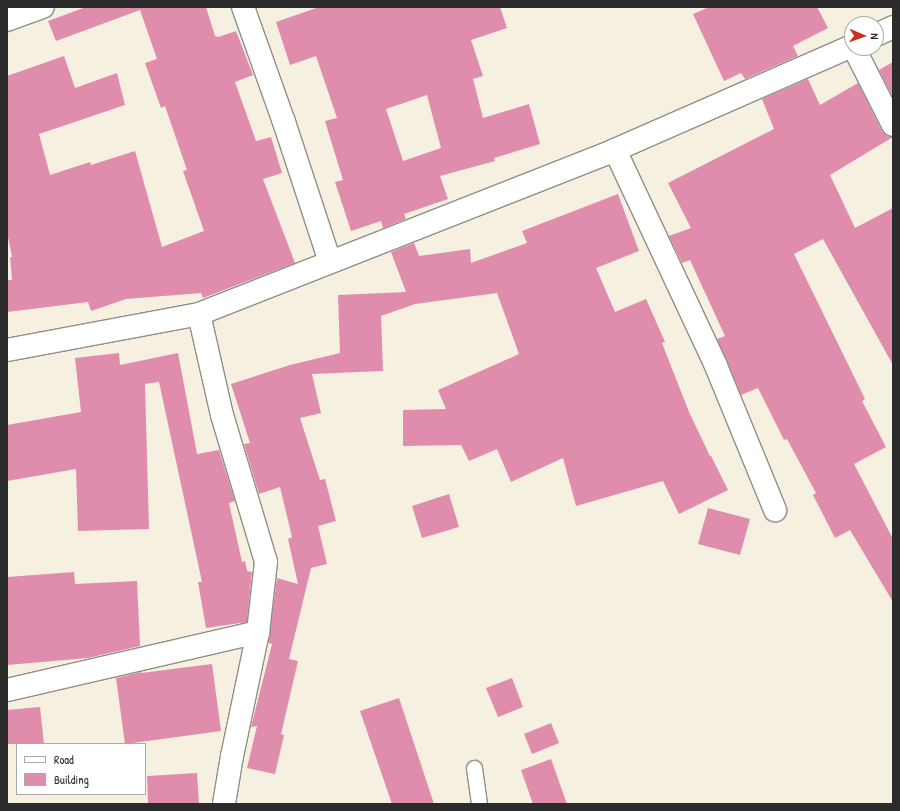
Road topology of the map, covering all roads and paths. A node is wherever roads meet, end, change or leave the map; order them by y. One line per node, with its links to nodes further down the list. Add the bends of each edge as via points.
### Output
1 (43, 7): 3 (street)
2 (242, 7): 10 (street, via 284,122)
3 (7, 20)
4 (893, 26): 5 (street)
5 (884, 31)
6 (844, 51): 9 (street)
7 (858, 56): 8 (street)
8 (893, 125)
9 (615, 150): 10 (street); 13 (street, via 716,366)
10 (330, 262): 11 (street)
11 (199, 314): 12 (street); 14 (street, via 222,415 266,562)
12 (7, 350)
13 (775, 510)
14 (258, 632): 15 (street); 17 (street)
15 (7, 690)
16 (474, 768): 18 (lane)
17 (224, 804)
18 (479, 804)

